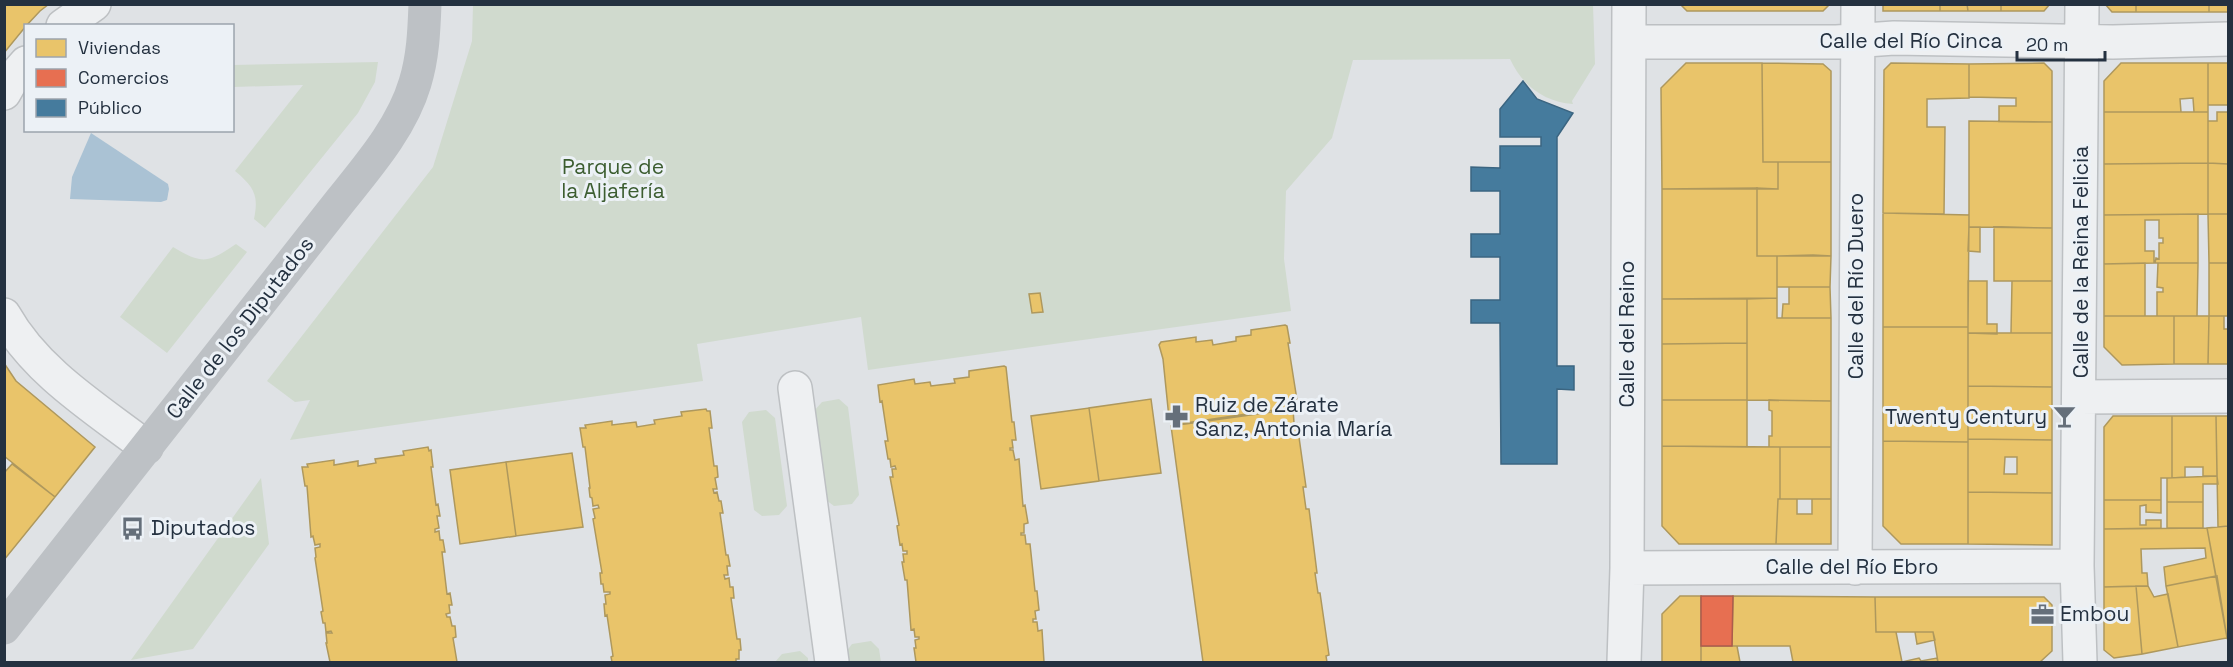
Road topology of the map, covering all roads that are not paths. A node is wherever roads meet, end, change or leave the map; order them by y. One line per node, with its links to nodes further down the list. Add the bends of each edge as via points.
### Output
1 (94, 4): 6 (street)
2 (425, 4): 17 (main road, Calle de los Diputados, via 415,84 391,133)
3 (1629, 4): 9 (street, Calle del Reino)
4 (1858, 4): 8 (street, Calle del Río Duero)
5 (2082, 4): 10 (street, Calle de la Reina Felicia)
6 (66, 24)
7 (2229, 39): 10 (street, Calle del Río Cinca)
8 (1857, 40): 9 (street, Calle del Río Cinca); 10 (street, Calle del Río Cinca); 20 (street, Calle del Río Duero)
9 (1629, 42): 19 (street, Calle del Reino)
10 (2082, 42): 16 (street, Calle de la Reina Felicia)
11 (24, 65): 12 (street)
12 (4, 93)
13 (4, 315): 17 (street, via 49,371)
14 (795, 388): 22 (street)
15 (2229, 396): 16 (street)
16 (2080, 397): 18 (street, Calle de la Reina Felicia)
17 (146, 447): 21 (main road, Calle de los Diputados)
18 (2077, 566): 20 (street, Calle del Río Ebro); 24 (street, Calle de la Reina Felicia)
19 (1626, 568): 20 (street, Calle del Río Ebro); 23 (street, Calle del Reino)
20 (1855, 568)
21 (4, 628)
22 (832, 663)
23 (1624, 663)
24 (2080, 663)

